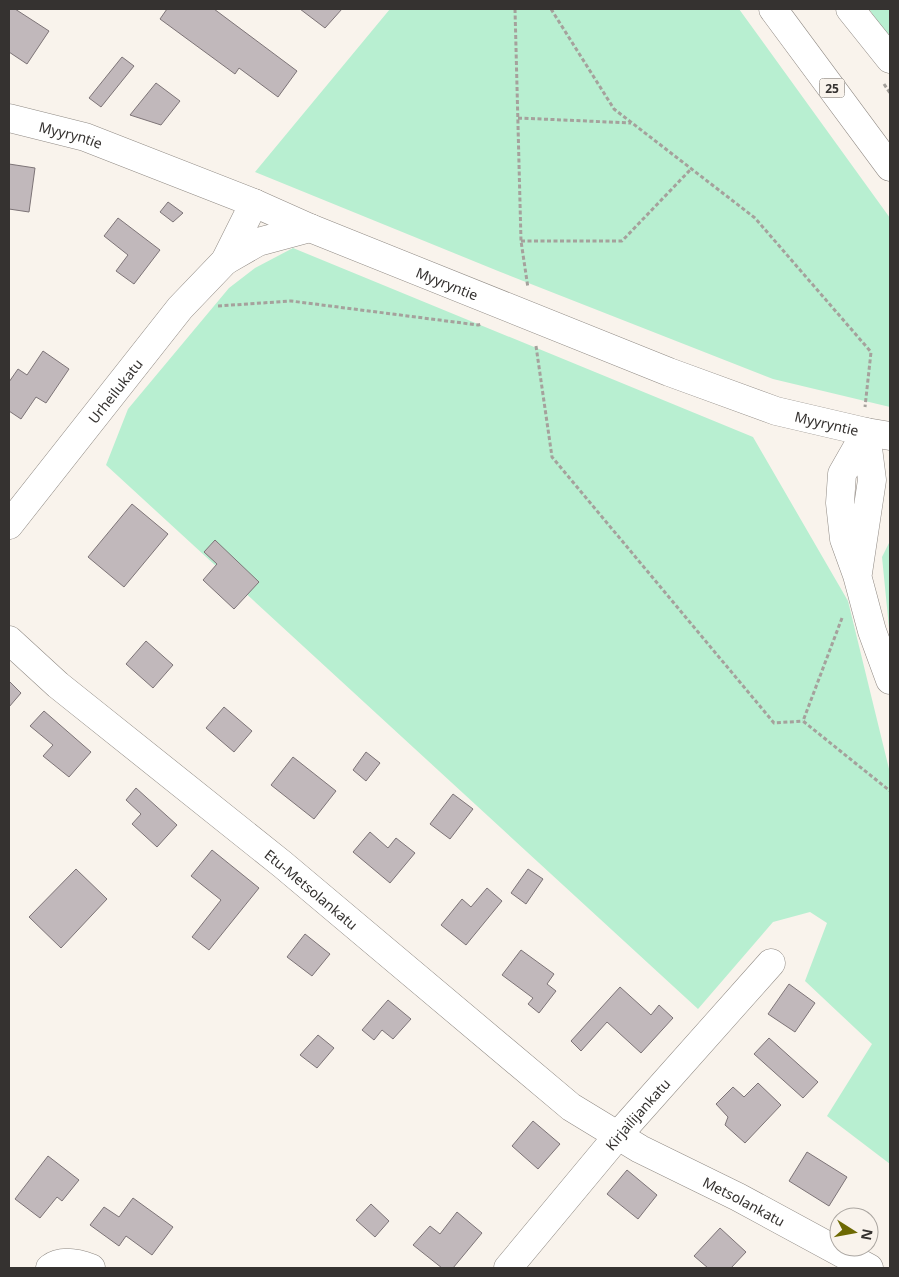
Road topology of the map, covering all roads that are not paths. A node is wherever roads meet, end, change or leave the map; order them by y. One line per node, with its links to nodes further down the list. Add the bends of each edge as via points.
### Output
1 (773, 9): 5 (main road, 25)
2 (850, 9): 3 (main road)
3 (890, 59)
4 (9, 118): 6 (main road, Myyryntie, via 84,137)
5 (890, 167)
6 (254, 203): 7 (main road, Myyryntie); 8 (main road, Urheilukatu)
7 (310, 228): 8 (main road, Urheilukatu, via 258,242); 9 (main road, Myyryntie, via 669,372 776,411)
8 (225, 261): 10 (main road, Urheilukatu, via 180,308)
9 (878, 434): 12 (main road, via 858,575 872,631)
10 (9, 525)
11 (9, 640): 14 (main road, Etu-Metsolankatu, via 58,685 282,864 571,1107)
12 (890, 680)
13 (771, 963): 14 (main road, Kirjailijankatu)
14 (617, 1136): 17 (main road, Kirjailijankatu); 18 (main road, Metsolankatu)
15 (50, 1268): 16 (main road, via 56,1264 78,1262)
16 (91, 1268)
17 (508, 1268)
18 (869, 1268)

